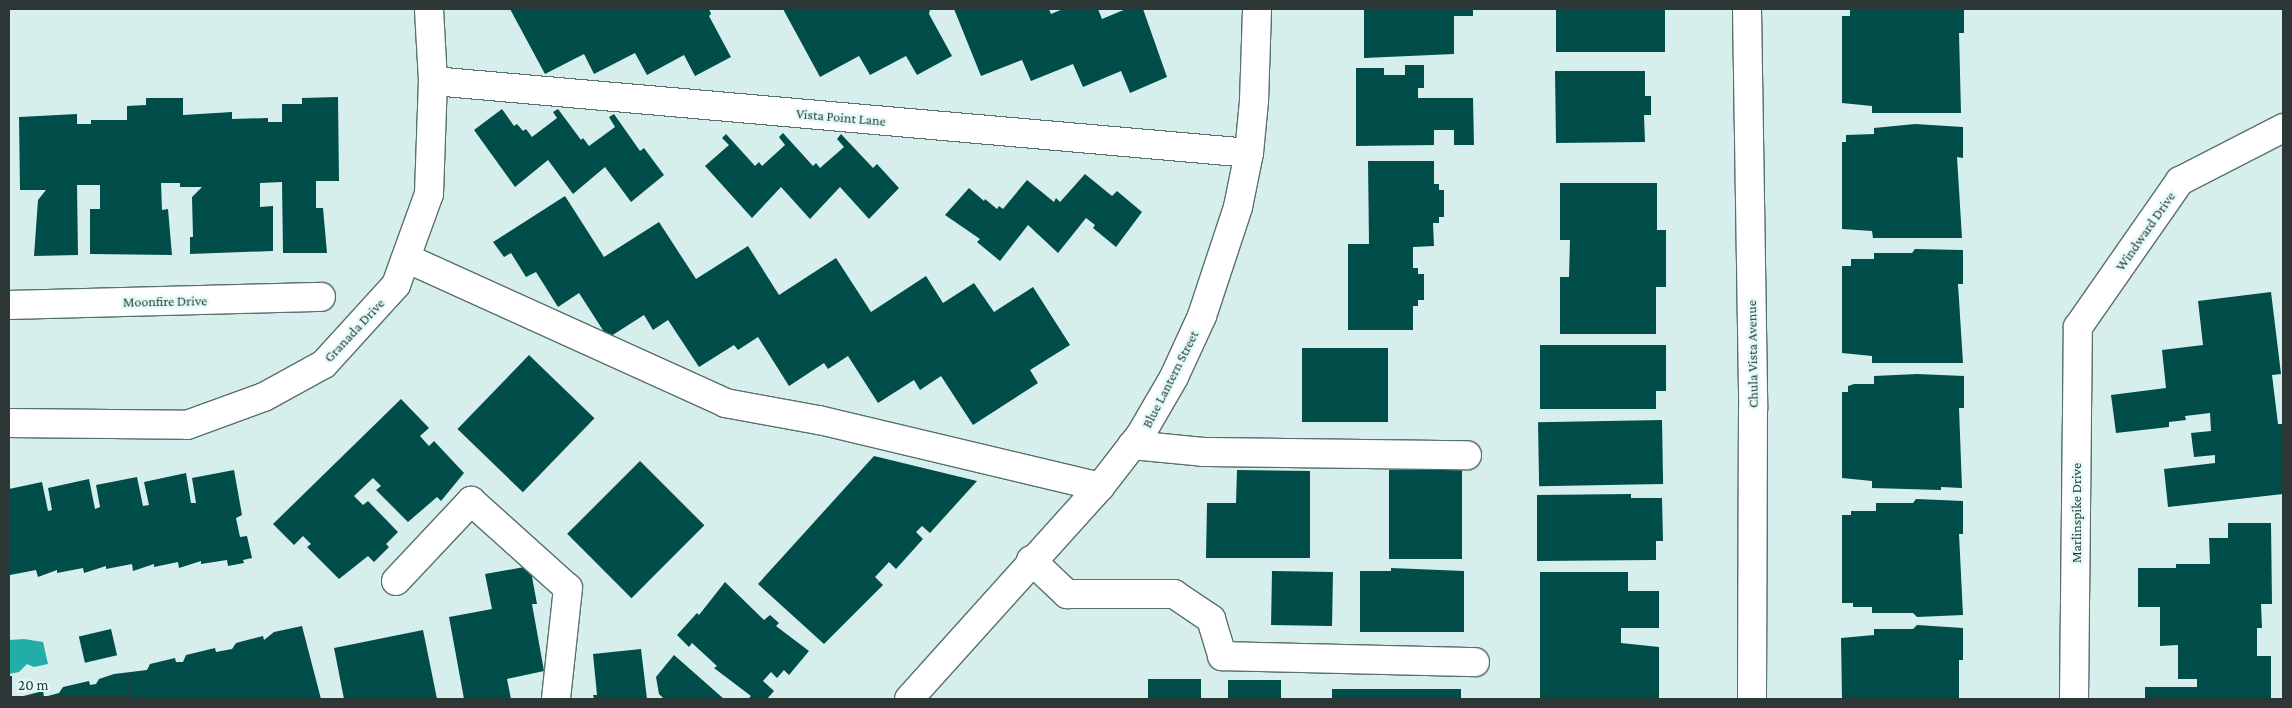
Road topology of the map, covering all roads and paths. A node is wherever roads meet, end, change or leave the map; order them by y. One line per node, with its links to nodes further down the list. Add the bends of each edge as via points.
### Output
1 (429, 9): 4 (street, Granada Drive)
2 (1257, 9): 6 (street, Blue Lantern Street)
3 (1746, 9): 20 (street, Chula Vista Avenue, via 1753,409)
4 (433, 81): 6 (street, Vista Point Lane); 7 (street, Granada Drive, via 429,194)
5 (2283, 128): 10 (street, Windward Drive, via 2180,181)
6 (1249, 154): 12 (street, Blue Lantern Street, via 1238,207 1202,316 1174,377)
7 (406, 258): 11 (street, Granada Drive, via 396,285 324,364 264,397 187,425); 14 (street, via 725,403 819,420)
8 (321, 298): 9 (street, Moonfire Drive)
9 (9, 305)
10 (2078, 327): 21 (street, Marlinspike Drive)
11 (9, 423)
12 (1132, 445): 13 (street, via 1203,452); 14 (street, Blue Lantern Street)
13 (1467, 455)
14 (1100, 487): 15 (street, Blue Lantern Street)
15 (1031, 560): 17 (street, via 1067,594 1174,594 1211,619 1222,656); 19 (street, Blue Lantern Street)
16 (396, 581): 18 (street, via 471,501 568,588)
17 (1475, 662)
18 (556, 699)
19 (909, 699)
20 (1752, 699)
21 (2074, 699)

